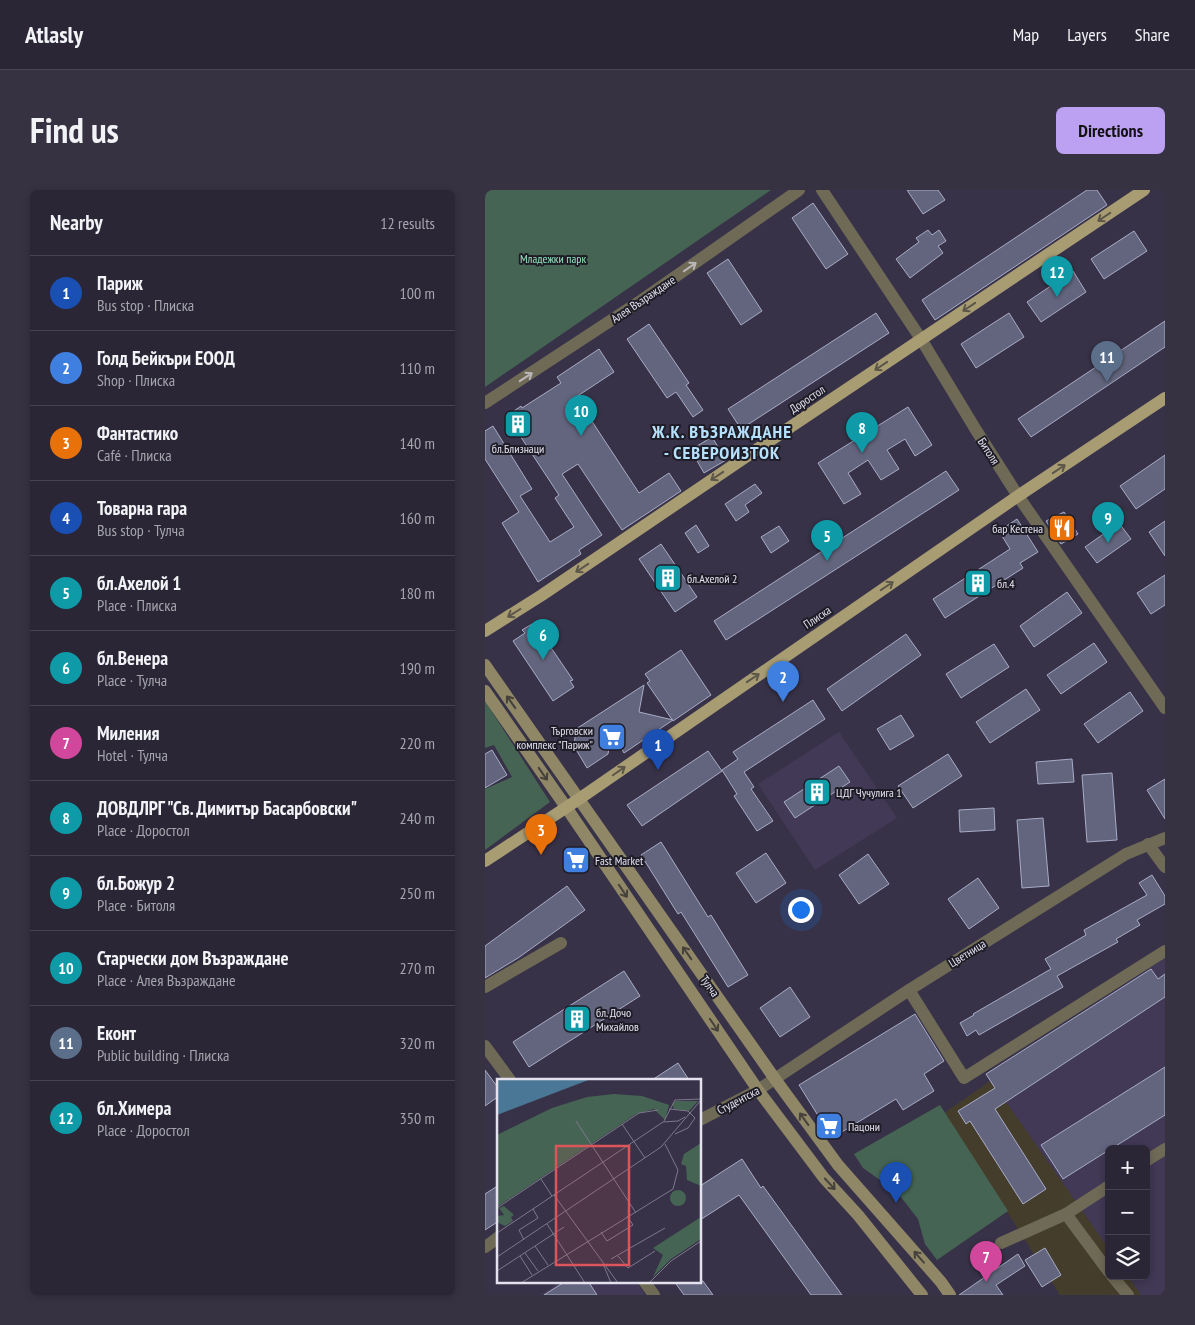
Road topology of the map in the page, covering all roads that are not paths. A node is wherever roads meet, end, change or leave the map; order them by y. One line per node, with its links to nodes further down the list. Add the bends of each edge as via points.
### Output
1 (799, 190): 6 (street, Алея Възраждане, one-way to 1, via 642,300)
2 (822, 190): 4 (street, Битоля)
3 (1144, 190): 4 (main road, Доростол, one-way to 4)
4 (921, 339): 7 (street, Битоля); 8 (main road, Доростол, one-way to 8)
5 (1165, 398): 7 (main road, Плиска, one-way to 5)
6 (485, 403)
7 (1018, 496): 11 (street, Битоля); 12 (main road, Плиска, one-way to 7)
8 (485, 631)
9 (485, 665): 12 (main road, Тулча, one-way to 9)
10 (485, 691): 13 (main road, Тулча, one-way to 13)
11 (1165, 708)
12 (579, 799): 13 (main road, Плиска); 24 (main road, Тулча, one-way to 12)
13 (566, 807): 16 (main road, Плиска); 25 (main road, Тулча, one-way to 25)
14 (1165, 838): 15 (street, Цветница)
15 (1148, 844): 17 (street); 21 (street, Цветница)
16 (485, 861)
17 (1165, 867)
18 (561, 943): 20 (street)
19 (1165, 951): 21 (street, via 964,1078)
20 (485, 987)
21 (909, 990): 24 (street, Цветница)
22 (485, 1046): 23 (street)
23 (509, 1079)
24 (775, 1079): 25 (street, Студентска); 39 (main road, Тулча, one-way to 24, via 838,1165)
25 (758, 1090): 26 (street, Студентска); 38 (main road, Тулча, one-way to 38, via 824,1178)
26 (701, 1119)
27 (1165, 1149): 28 (street)
28 (1150, 1158)
29 (1105, 1189): 30 (street)
30 (1065, 1214): 32 (street); 34 (street)
31 (497, 1238): 33 (street)
32 (1001, 1243)
33 (485, 1246)
34 (1105, 1267)
35 (1115, 1280): 40 (street)
36 (645, 1282): 37 (street)
37 (654, 1295)
38 (922, 1295)
39 (950, 1295)
40 (1128, 1295)

